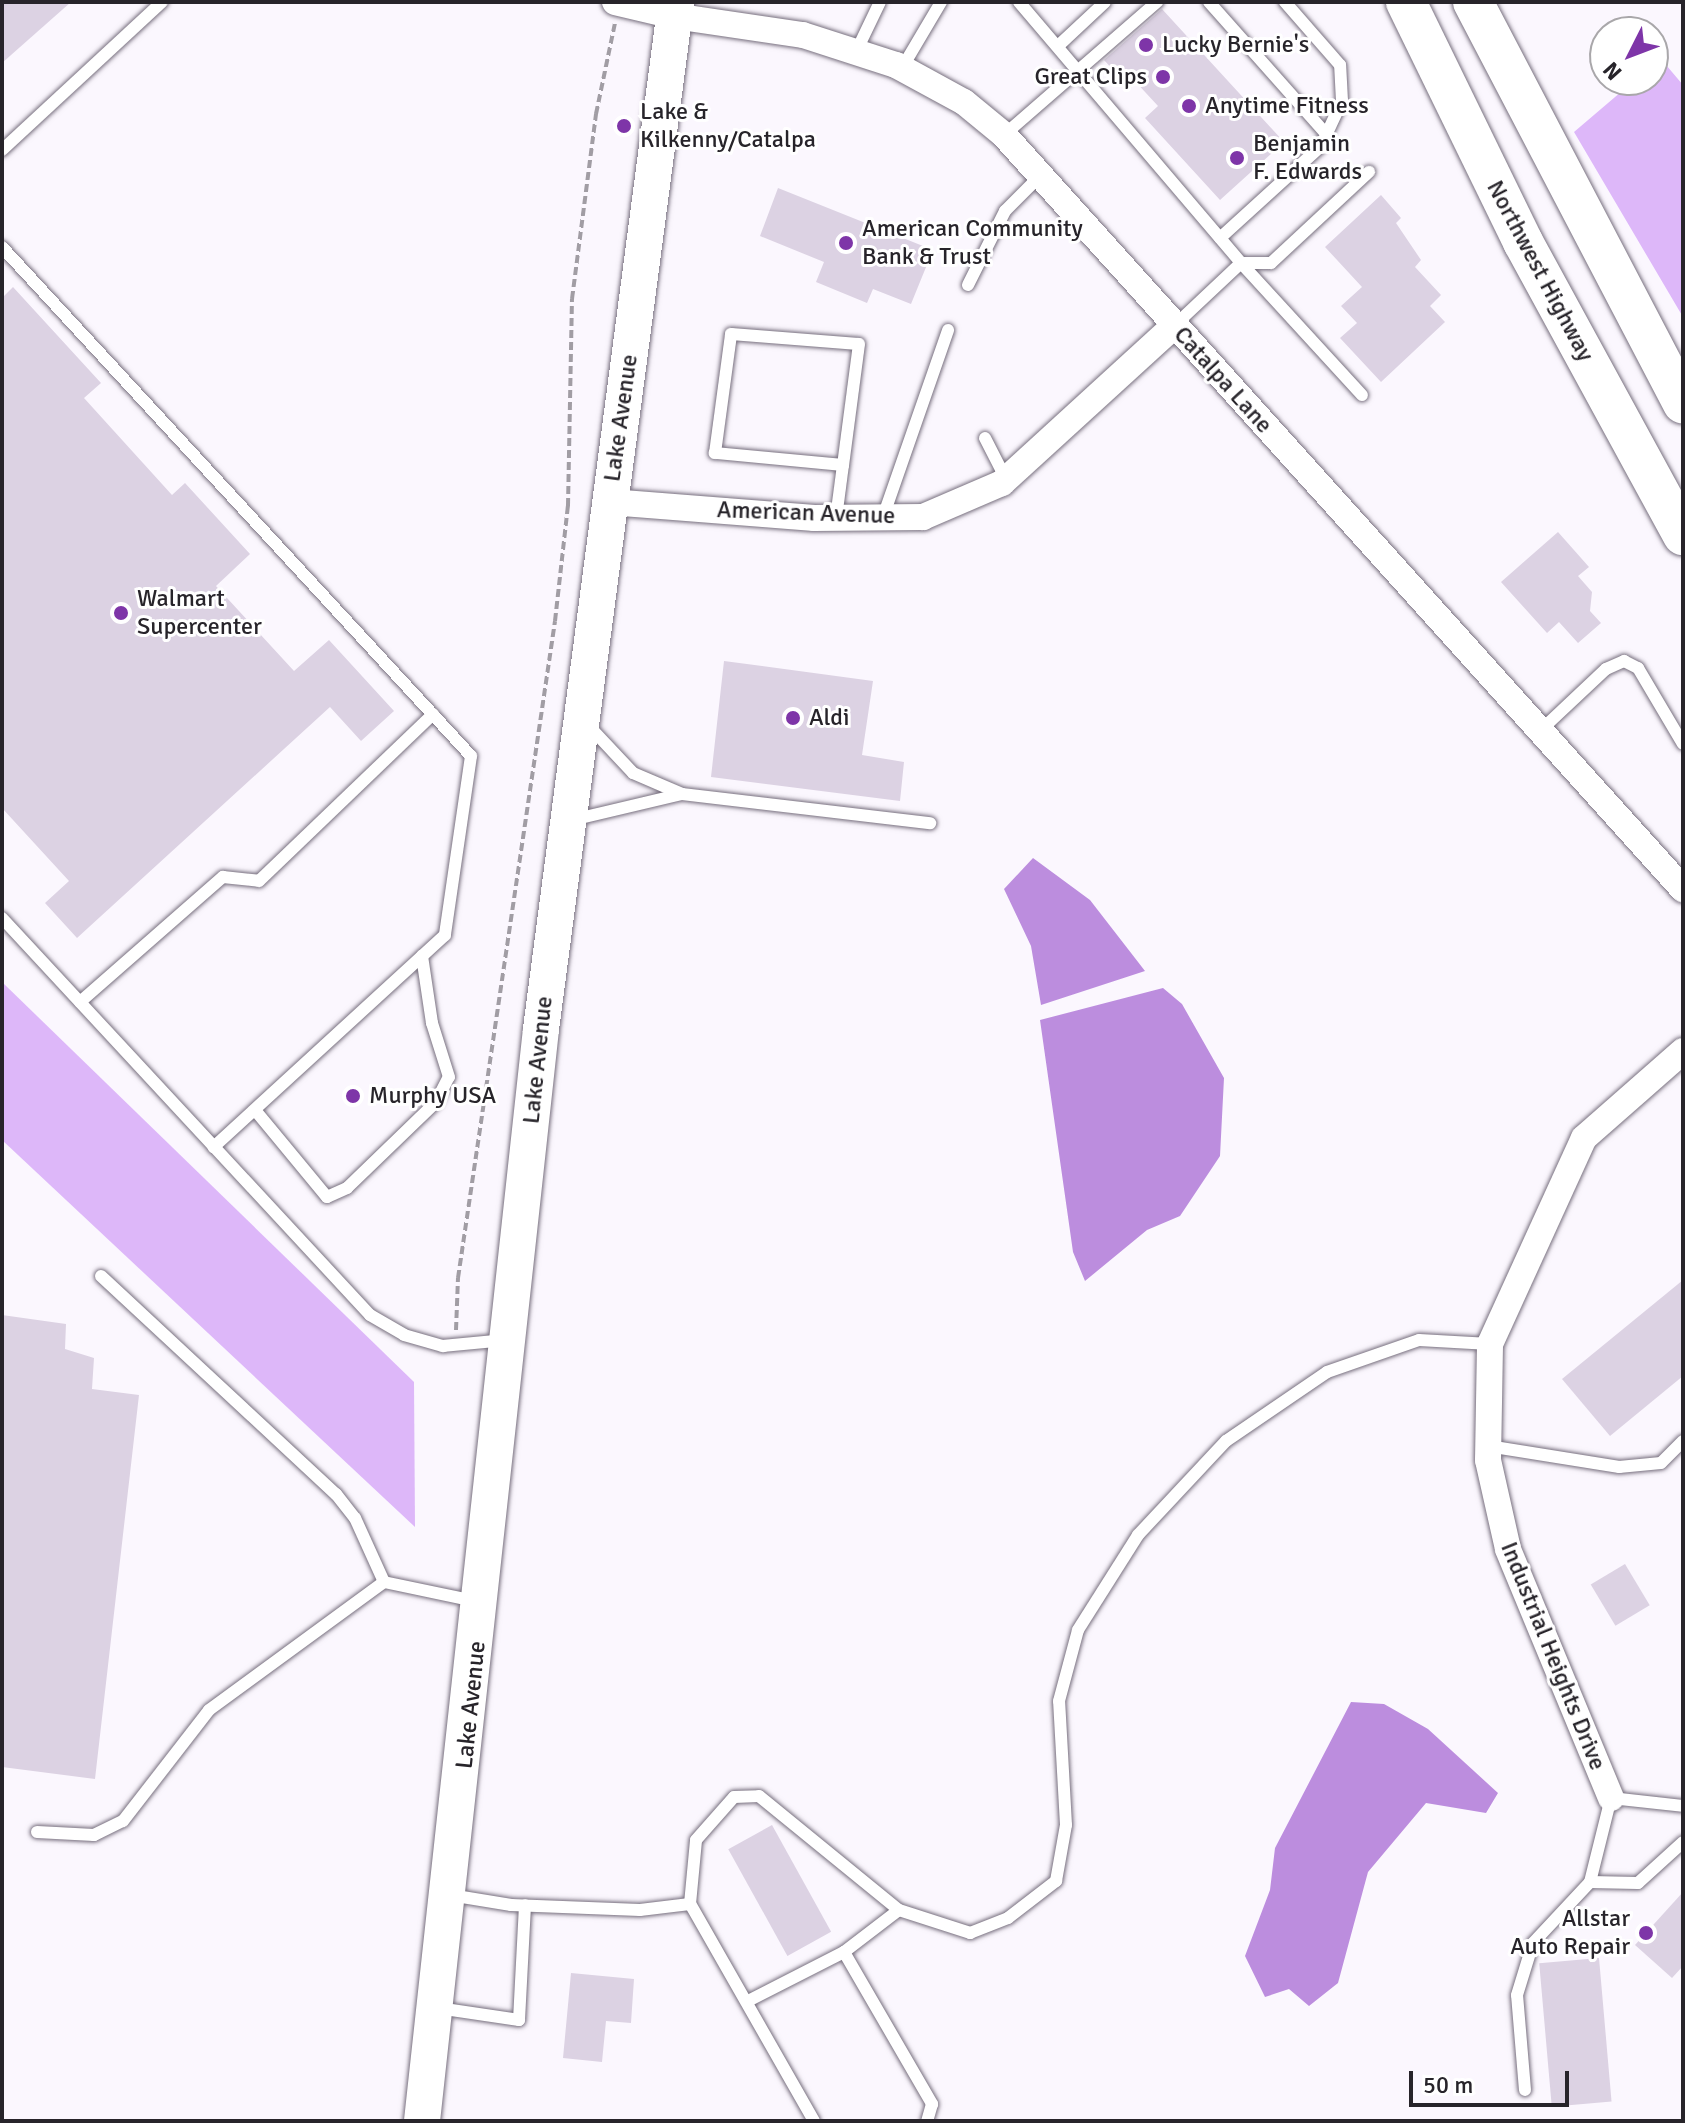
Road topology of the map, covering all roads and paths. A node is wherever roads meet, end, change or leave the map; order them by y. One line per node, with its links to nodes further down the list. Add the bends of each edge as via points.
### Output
1 (162, 2): 19 (lane)
2 (617, 2): 12 (street, Catalpa Lane); 54 (path, via 572,299 568,506 458,1278)
3 (880, 2): 14 (lane)
4 (941, 2): 15 (lane)
5 (1019, 2): 13 (lane)
6 (1105, 2): 13 (lane)
7 (1157, 2): 16 (lane)
8 (1209, 2): 17 (lane)
9 (1285, 2): 17 (lane, via 1340,65 1342,101)
10 (1406, 2): 36 (main road, Northwest Highway, via 1523,242)
11 (1473, 2): 29 (main road)
12 (675, 9): 14 (street, Catalpa Lane, via 803,35); 33 (street, Lake Avenue)
13 (1058, 46): 16 (lane)
14 (856, 52): 15 (street, Catalpa Lane)
15 (901, 69): 18 (street, Catalpa Lane, via 964,102)
16 (1079, 71): 18 (lane); 22 (lane)
17 (1326, 134): 22 (lane, via 1321,146)
18 (1004, 135): 21 (street, Catalpa Lane)
19 (2, 150)
20 (1369, 172): 24 (lane, via 1271,263)
21 (1040, 176): 25 (lane, via 1005,211); 26 (street, Catalpa Lane)
22 (1220, 238): 24 (lane)
23 (2, 247): 37 (lane)
24 (1241, 263): 26 (lane); 28 (lane)
25 (968, 285)
26 (1175, 325): 32 (street, American Avenue); 39 (street, Catalpa Lane)
27 (948, 330): 34 (lane)
28 (1362, 395)
29 (1683, 403)
30 (985, 438): 32 (lane)
31 (843, 465): 31 (lane, via 715,453 731,334 859,344); 35 (lane)
32 (1006, 479): 34 (street, American Avenue, via 923,517)
33 (610, 502): 35 (street, American Avenue); 38 (street, Lake Avenue)
34 (883, 517): 35 (street, American Avenue)
35 (836, 518)
36 (1683, 535)
37 (433, 714): 46 (lane, via 471,756 445,935); 47 (lane, via 259,881 223,877)
38 (582, 718): 41 (lane, via 633,773); 42 (street, Lake Avenue)
39 (1540, 731): 40 (lane, via 1606,669 1624,661 1638,668); 44 (street, Catalpa Lane)
40 (1683, 744)
41 (682, 794): 42 (lane); 43 (lane)
42 (568, 821): 52 (street, Lake Avenue)
43 (930, 823)
44 (1683, 889)
45 (2, 918): 47 (lane)
46 (422, 956): 49 (lane); 49 (lane, via 432,1023 449,1077 436,1102 347,1188 327,1197)
47 (80, 1002): 50 (lane)
48 (1683, 1051): 53 (street, Industrial Heights Drive, via 1584,1138)
49 (255, 1110): 50 (lane)
50 (214, 1147): 54 (lane, via 370,1315 404,1335)
51 (101, 1276): 57 (lane, via 336,1494 355,1518)
52 (508, 1340): 54 (lane); 58 (street, Lake Avenue)
53 (1490, 1344): 56 (street, Industrial Heights Drive); 67 (lane, via 1419,1340 1327,1372 1226,1441 1138,1535 1078,1630 1059,1701 1066,1825 1056,1881 1008,1918 970,1933)
54 (455, 1345)
55 (1683, 1441): 56 (lane, via 1661,1463 1619,1467)
56 (1488, 1446): 59 (street, Industrial Heights Drive, via 1508,1549)
57 (384, 1582): 58 (lane); 61 (lane, via 358,1606 209,1710 123,1821 94,1835)
58 (481, 1602): 64 (street, Lake Avenue)
59 (1611, 1798): 60 (lane); 63 (lane)
60 (1683, 1806)
61 (37, 1832)
62 (1683, 1842): 63 (lane, via 1638,1883)
63 (1590, 1882): 71 (lane, via 1533,1943 1517,1995)
64 (450, 1895): 66 (lane); 70 (street, Lake Avenue)
65 (690, 1904): 66 (lane, via 640,1910); 67 (lane, via 696,1840 734,1797 759,1796 821,1841); 69 (lane)
66 (525, 1905): 70 (lane, via 519,2020)
67 (899, 1910): 68 (lane)
68 (844, 1952): 69 (lane); 74 (lane, via 932,2104)
69 (748, 2001): 73 (lane)
70 (436, 2008): 72 (street, Lake Avenue)
71 (1525, 2090)
72 (422, 2121)
73 (814, 2121)
74 (927, 2121)

